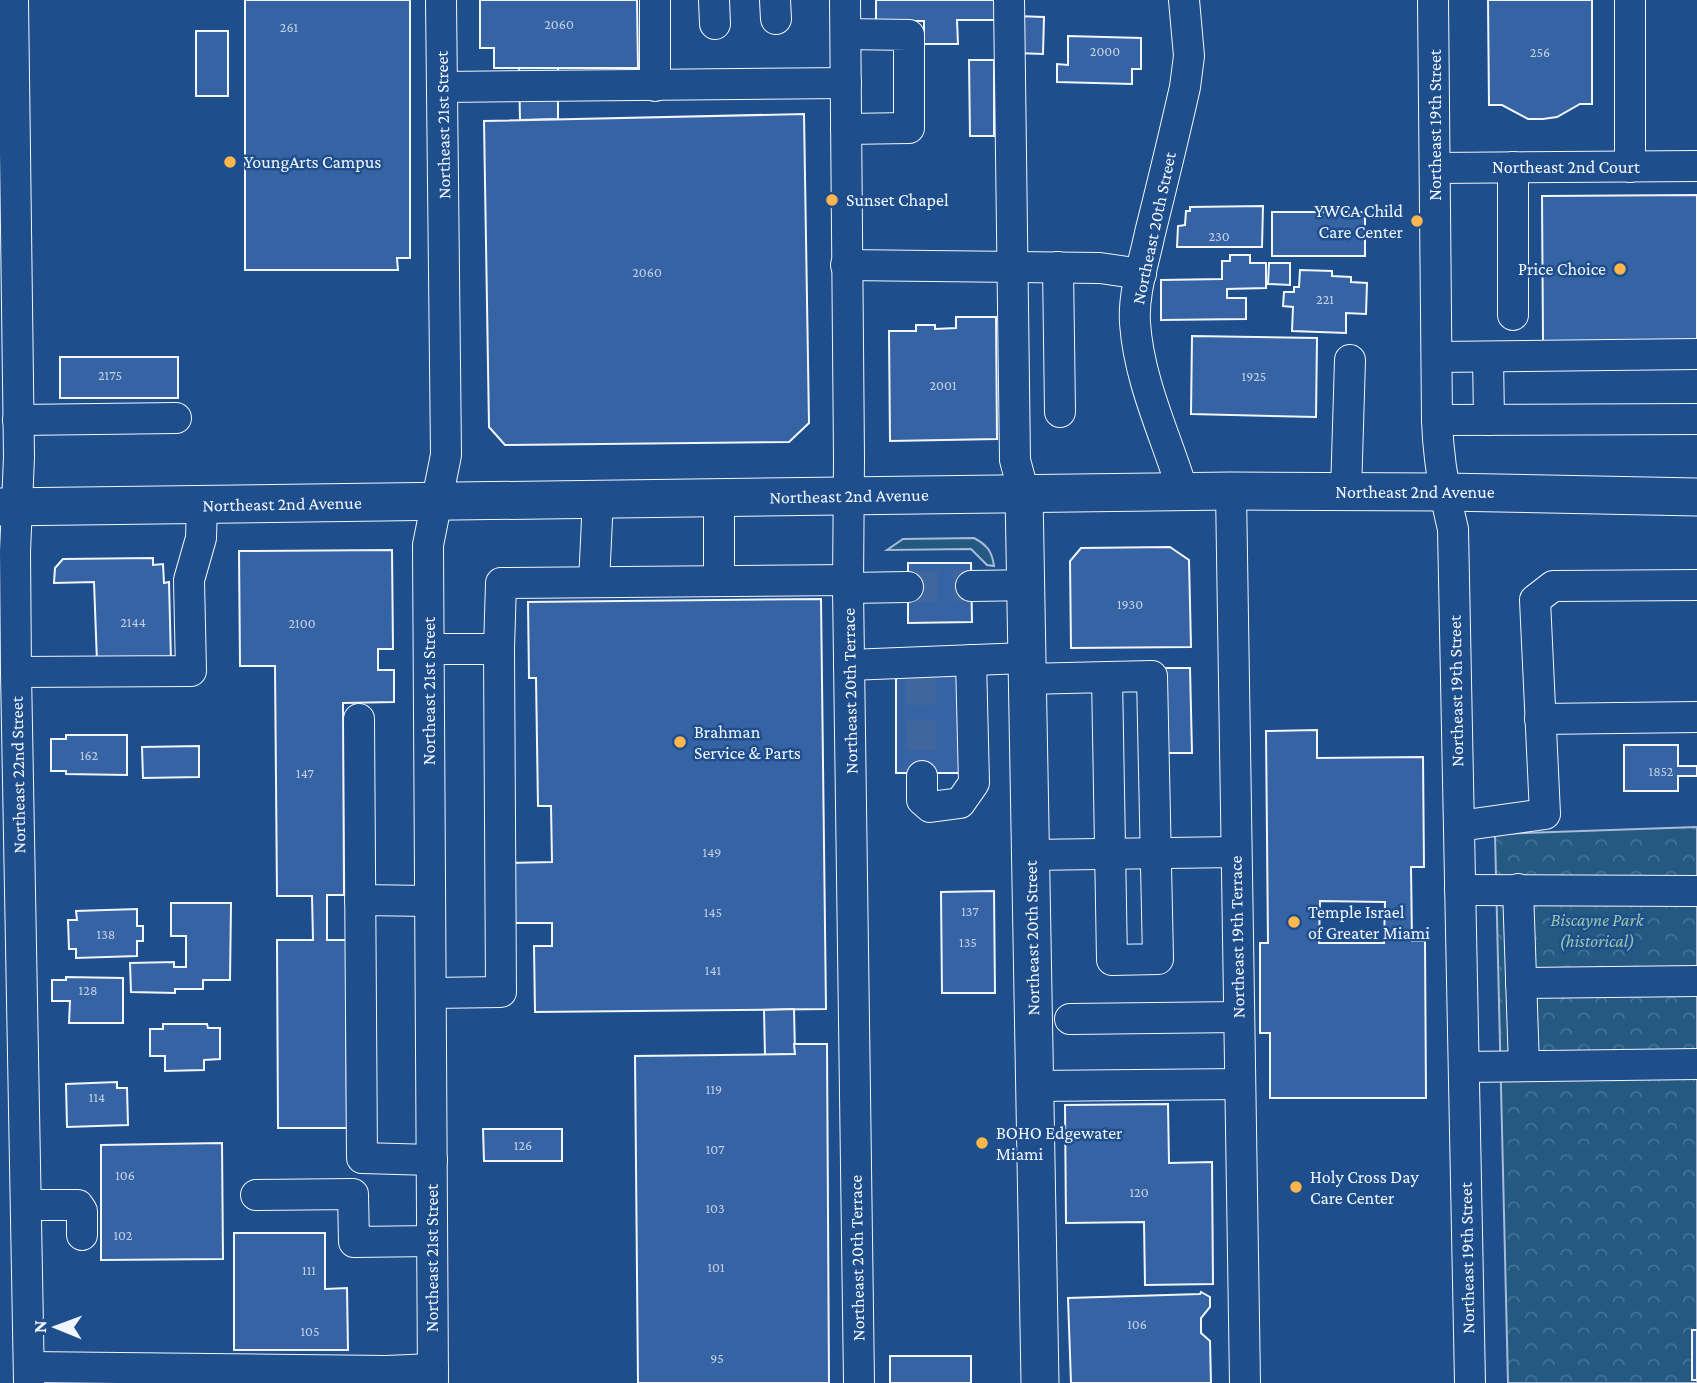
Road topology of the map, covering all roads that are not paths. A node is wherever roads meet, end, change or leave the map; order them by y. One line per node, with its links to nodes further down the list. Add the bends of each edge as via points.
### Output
1 (441, 0): 12 (street, Northeast 21st Street)
2 (655, 0): 11 (street)
3 (845, 0): 9 (street, Northeast 20th Terrace)
4 (1009, 0): 20 (street)
5 (1185, 0): 22 (street, Northeast 20th Street, via 1189,56 1185,87)
6 (1433, 0): 17 (street, Northeast 19th Street)
7 (1630, 0): 16 (street)
8 (9, 5): 18 (street, Northeast 22nd Street)
9 (846, 34): 10 (street, Northeast 20th Terrace); 13 (street, via 909,35 909,128)
10 (846, 83): 11 (street); 13 (street, Northeast 20th Terrace)
11 (655, 86): 12 (street)
12 (442, 87): 43 (street, Northeast 21st Street, via 446,455)
13 (846, 129): 19 (street, Northeast 20th Terrace)
14 (1697, 166): 16 (street, Northeast 2nd Court)
15 (1513, 167): 16 (street, Northeast 2nd Court); 17 (street, Northeast 2nd Court); 23 (street)
16 (1630, 167)
17 (1435, 168): 25 (street, Northeast 19th Street)
18 (8, 195): 31 (street, Northeast 22nd Street)
19 (846, 265): 20 (street); 39 (street, Northeast 20th Terrace)
20 (1013, 266): 21 (street); 38 (street, via 1015,460)
21 (1058, 267): 22 (street); 28 (street)
22 (1141, 274): 35 (street, Northeast 20th Street, via 1134,320 1140,360)
23 (1513, 315)
24 (1697, 354): 26 (street)
25 (1437, 357): 26 (street); 32 (street, Northeast 19th Street)
26 (1488, 357): 33 (street)
27 (1350, 360): 36 (street)
28 (1060, 412)
29 (176, 418): 31 (street)
30 (1697, 419): 33 (street)
31 (18, 420): 45 (street, Northeast 22nd Street)
32 (1437, 420): 33 (street); 37 (street, Northeast 19th Street)
33 (1489, 420)
34 (1231, 491): 35 (main road, Northeast 2nd Avenue); 36 (main road, Northeast 2nd Avenue); 65 (street, Northeast 19th Terrace)
35 (1183, 492): 38 (main road, Northeast 2nd Avenue)
36 (1346, 492): 37 (main road, Northeast 2nd Avenue)
37 (1444, 492): 40 (main road, Northeast 2nd Avenue); 64 (street, Northeast 19th Street, via 1453,529)
38 (1024, 494): 39 (main road, Northeast 2nd Avenue); 49 (main road, Northeast 20th Street)
39 (848, 496): 41 (main road, Northeast 2nd Avenue); 48 (street, Northeast 20th Terrace)
40 (1697, 497)
41 (719, 498): 42 (main road, Northeast 2nd Avenue); 46 (street)
42 (598, 499): 43 (main road, Northeast 2nd Avenue); 47 (street)
43 (436, 502): 44 (main road, Northeast 2nd Avenue); 53 (street, Northeast 21st Street, via 428,545)
44 (202, 506): 45 (main road, Northeast 2nd Avenue); 58 (street, via 201,538 188,580 191,671)
45 (8, 507): 58 (street, Northeast 22nd Street, via 15,552)
46 (719, 580): 47 (street); 48 (street)
47 (594, 582): 54 (street, via 501,583)
48 (848, 584): 52 (street); 56 (street, Northeast 20th Terrace)
49 (1025, 585): 51 (street); 57 (main road, Northeast 20th Street)
50 (1697, 585): 62 (street, via 1553,586 1535,600)
51 (971, 586)
52 (908, 587)
53 (430, 649): 54 (street); 73 (street, Northeast 21st Street)
54 (499, 649): 76 (street, via 500,992)
55 (971, 660): 56 (street, via 921,669); 57 (street); 63 (street, via 974,783 960,803 930,807 922,800)
56 (849, 665): 92 (street, Northeast 20th Terrace)
57 (1026, 668): 59 (street); 68 (main road, Northeast 20th Street)
58 (16, 671): 86 (street, Northeast 22nd Street)
59 (1107, 677): 66 (street, via 1152,676); 67 (street)
60 (1697, 717): 62 (street)
61 (359, 719): 72 (street)
62 (1541, 719): 64 (street, via 1545,814)
63 (922, 776)
64 (1459, 826): 70 (street, Northeast 19th Street)
65 (1236, 852): 66 (street); 77 (street, Northeast 19th Terrace)
66 (1157, 853): 67 (street); 67 (street, via 1158,959 1112,960)
67 (1110, 854): 68 (street)
68 (1030, 855): 83 (main road, Northeast 20th Street)
69 (1518, 889): 70 (street); 71 (street); 75 (street)
70 (1460, 890): 81 (street, Northeast 19th Street)
71 (1697, 891)
72 (360, 900): 73 (street); 84 (street, via 362,1158)
73 (430, 901): 76 (street, Northeast 21st Street)
74 (1697, 981): 75 (street)
75 (1521, 982): 80 (street)
76 (430, 993): 84 (street, Northeast 21st Street)
77 (1238, 1017): 78 (street); 82 (street, Northeast 19th Terrace)
78 (1070, 1019)
79 (1697, 1064): 80 (street)
80 (1524, 1066): 81 (street)
81 (1464, 1067): 95 (street, Northeast 19th Street)
82 (1240, 1084): 83 (street); 94 (street, Northeast 19th Terrace)
83 (1034, 1086): 93 (main road, Northeast 20th Street)
84 (432, 1160): 88 (street, Northeast 21st Street)
85 (256, 1195): 88 (street, via 353,1194 354,1242)
86 (27, 1205): 87 (street, via 78,1205); 89 (street, Northeast 22nd Street)
87 (82, 1235)
88 (432, 1241): 90 (street, Northeast 21st Street)
89 (29, 1375): 91 (street)
90 (433, 1376): 91 (street)
91 (386, 1377)
92 (859, 1383)
93 (1040, 1383)
94 (1245, 1383)
95 (1470, 1383)

